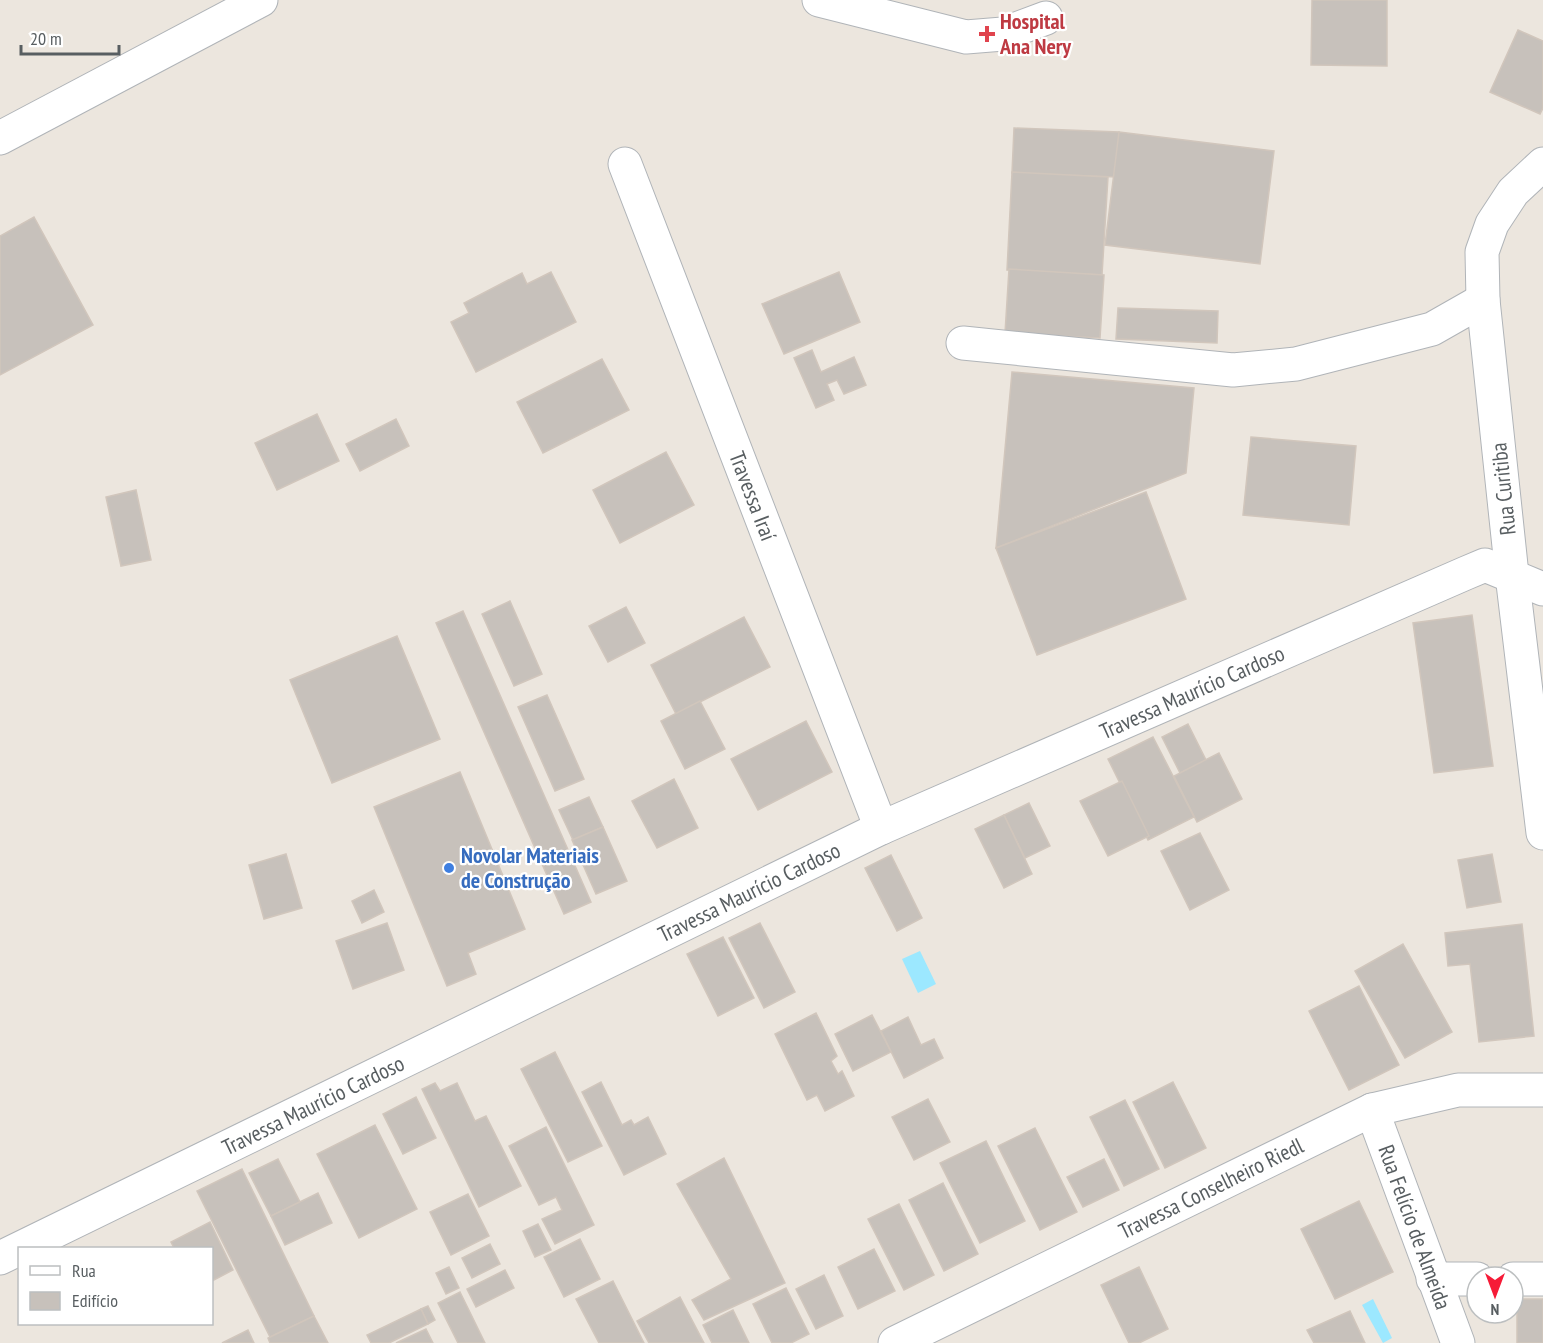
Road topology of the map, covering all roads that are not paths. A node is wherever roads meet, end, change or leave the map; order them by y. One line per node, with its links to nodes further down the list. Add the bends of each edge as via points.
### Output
1 (261, 0): 4 (street)
2 (819, 0): 3 (street, via 966,37 1003,34)
3 (1046, 18)
4 (0, 138)
5 (625, 164): 11 (street, Travessa Iraí)
6 (1543, 164): 7 (street, Rua Curitiba, via 1513,192 1492,224 1482,252)
7 (1483, 300): 8 (street, via 1432,329 1296,364 1233,370); 9 (street, Rua Curitiba)
8 (963, 343)
9 (1512, 575): 10 (street, Travessa Maurício Cardoso); 11 (street, Travessa Maurício Cardoso, via 1485,566 1466,573); 12 (street, Rua Curitiba)
10 (1543, 589)
11 (881, 828): 15 (street, Travessa Maurício Cardoso)
12 (1543, 833)
13 (1543, 1090): 14 (street, Travessa Conselheiro Riedl, via 1458,1090)
14 (1372, 1110): 18 (street, Rua Felício de Almeida); 22 (street, Travessa Conselheiro Riedl)
15 (23, 1247)
16 (18, 1249): 17 (street, Travessa Maurício Cardoso)
17 (0, 1258)
18 (1433, 1279): 19 (street); 23 (street, Rua Felício de Almeida)
19 (1465, 1279)
20 (1525, 1279): 21 (street)
21 (1543, 1279)
22 (895, 1343)
23 (1458, 1343)

